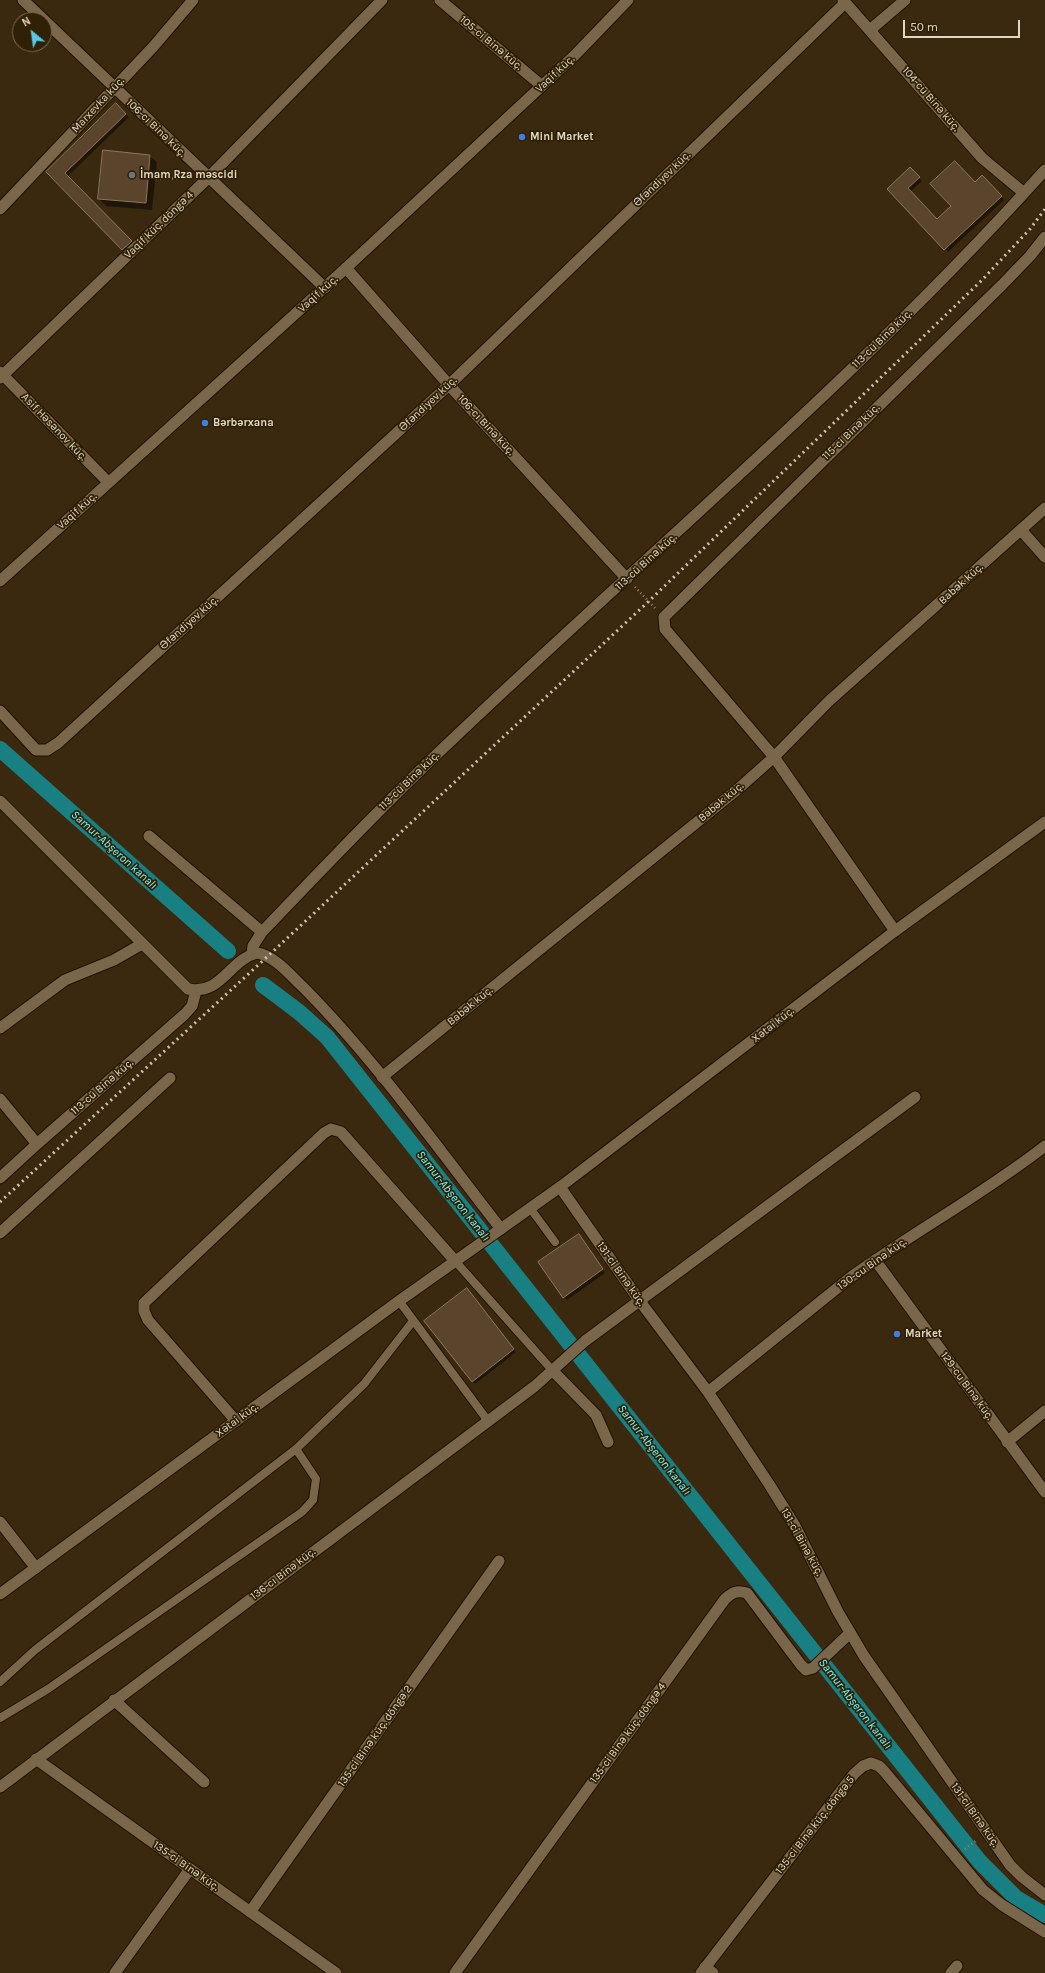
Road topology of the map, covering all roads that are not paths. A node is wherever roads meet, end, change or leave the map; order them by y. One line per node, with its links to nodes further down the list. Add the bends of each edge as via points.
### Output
1 (24, 0): 10 (street, 106-cı Binə küç.)
2 (194, 0): 10 (street, Marxevka küç.)
3 (382, 0): 12 (street, Vaqif küç. döngə 4)
4 (440, 0): 9 (street, 105-ci Binə küç.)
5 (628, 0): 9 (street, Vaqif küç.)
6 (904, 0): 8 (street)
7 (844, 1): 8 (street, 104-cü Binə küç.); 19 (street, Əfəndiyev küç.)
8 (870, 30): 13 (street, 104-cü Binə küç., via 982,158)
9 (542, 86): 16 (street, Vaqif küç.)
10 (114, 88): 12 (street, 106-cı Binə küç.); 14 (street, Marxevka küç.)
11 (1045, 170): 13 (street, 113-cü Binə küç.)
12 (208, 178): 17 (street, 106-cı Binə küç.); 18 (street, Vaqif küç. döngə 4)
13 (1024, 193): 24 (street, 113-cü Binə küç., via 932,291 737,479)
14 (0, 209)
15 (1045, 237): 27 (street, 115-ci Binə küç., via 1002,285 664,617 665,629)
16 (346, 268): 17 (street, Vaqif küç.); 19 (street, 106-cı Binə küç.)
17 (325, 288): 20 (street, Vaqif küç.)
18 (1, 375): 20 (street, Asif Həsənov küç.)
19 (449, 385): 24 (street, 106-cı Binə küç.); 26 (street, Əfəndiyev küç., via 58,743 47,750 36,750)
20 (108, 482): 25 (street, Vaqif küç.)
21 (1045, 508): 22 (street, Babək küç.)
22 (1021, 530): 23 (street); 27 (street, Babək küç., via 830,701)
23 (1045, 557)
24 (627, 579): 32 (street, 113-cü Binə küç., via 375,813)
25 (0, 581)
26 (0, 711)
27 (774, 757): 31 (street); 37 (street, Babək küç., via 606,897)
28 (0, 801): 33 (street)
29 (1045, 822): 31 (street, Xətai küç.)
30 (149, 836): 32 (street)
31 (895, 931): 44 (street, Xətai küç.)
32 (262, 932): 34 (street, 113-cü Binə küç., via 253,946)
33 (142, 944): 35 (street, via 188,990); 36 (street, via 114,960 65,980)
34 (252, 954): 35 (street, via 212,986); 37 (street, via 268,956 297,982 354,1042)
35 (196, 991): 41 (street, 113-cü Binə küç., via 192,1006 185,1014)
36 (0, 1028)
37 (382, 1077): 46 (street)
38 (170, 1078): 47 (street)
39 (915, 1097): 51 (street, 136-cı Binə küç.)
40 (0, 1099): 41 (street)
41 (37, 1144): 43 (street, 113-cü Binə küç.)
42 (1045, 1146): 49 (street, 130-cu Binə küç., via 969,1200)
43 (0, 1178)
44 (560, 1187): 45 (street, Xətai küç.); 51 (street, 131-ci Binə küç.)
45 (530, 1208): 46 (street, Xətai küç.); 48 (lane)
46 (501, 1229): 50 (street, Xətai küç.)
47 (0, 1233)
48 (554, 1242)
49 (875, 1260): 55 (street, 130-cu Binə küç.); 60 (street, 129-cu Binə küç.)
50 (456, 1262): 52 (street, Xətai küç.); 54 (lane); 57 (street, via 341,1132 331,1130 324,1133 144,1303 148,1320)
51 (639, 1300): 54 (street, 136-cı Binə küç.); 55 (street, 131-ci Binə küç.)
52 (400, 1301): 53 (lane); 57 (street, Xətai küç.)
53 (413, 1321): 58 (lane); 61 (lane, via 364,1384)
54 (552, 1370): 58 (street, 136-cı Binə küç.); 59 (street, via 596,1415)
55 (708, 1392): 67 (street, 131-ci Binə küç., via 795,1526)
56 (1045, 1411): 60 (street)
57 (236, 1421): 65 (street, Xətai küç.)
58 (488, 1421): 69 (street, 136-cı Binə küç.)
59 (608, 1442)
60 (1007, 1442): 62 (street, 129-cu Binə küç.)
61 (296, 1449): 68 (lane, via 35,1650); 70 (lane, via 316,1479 312,1500 302,1512 48,1689)
62 (1045, 1492)
63 (0, 1522): 65 (street)
64 (499, 1561): 76 (street, 135-ci Binə küç. döngə 2)
65 (36, 1568): 66 (street, Xətai küç.)
66 (0, 1594)
67 (850, 1633): 75 (street, 131-ci Binə küç., via 1010,1865); 81 (street, 135-ci Binə küç. döngə 4, via 813,1668 806,1670 747,1593 732,1592)
68 (0, 1682)
69 (114, 1700): 71 (street, 136-cı Binə küç.); 72 (street)
70 (0, 1718)
71 (36, 1759): 73 (street, 136-cı Binə küç.); 74 (street, 135-ci Binə küç.)
72 (204, 1782)
73 (0, 1787)
74 (190, 1869): 76 (street, 135-ci Binə küç.); 79 (street)
75 (1045, 1895)
76 (250, 1912): 80 (street, 135-ci Binə küç.)
77 (1045, 1932): 78 (street, 135-ci Binə küç. döngə 5, via 983,1890 884,1771 871,1763 854,1774)
78 (706, 1971)
79 (115, 1973)
80 (336, 1973)
81 (455, 1973)

